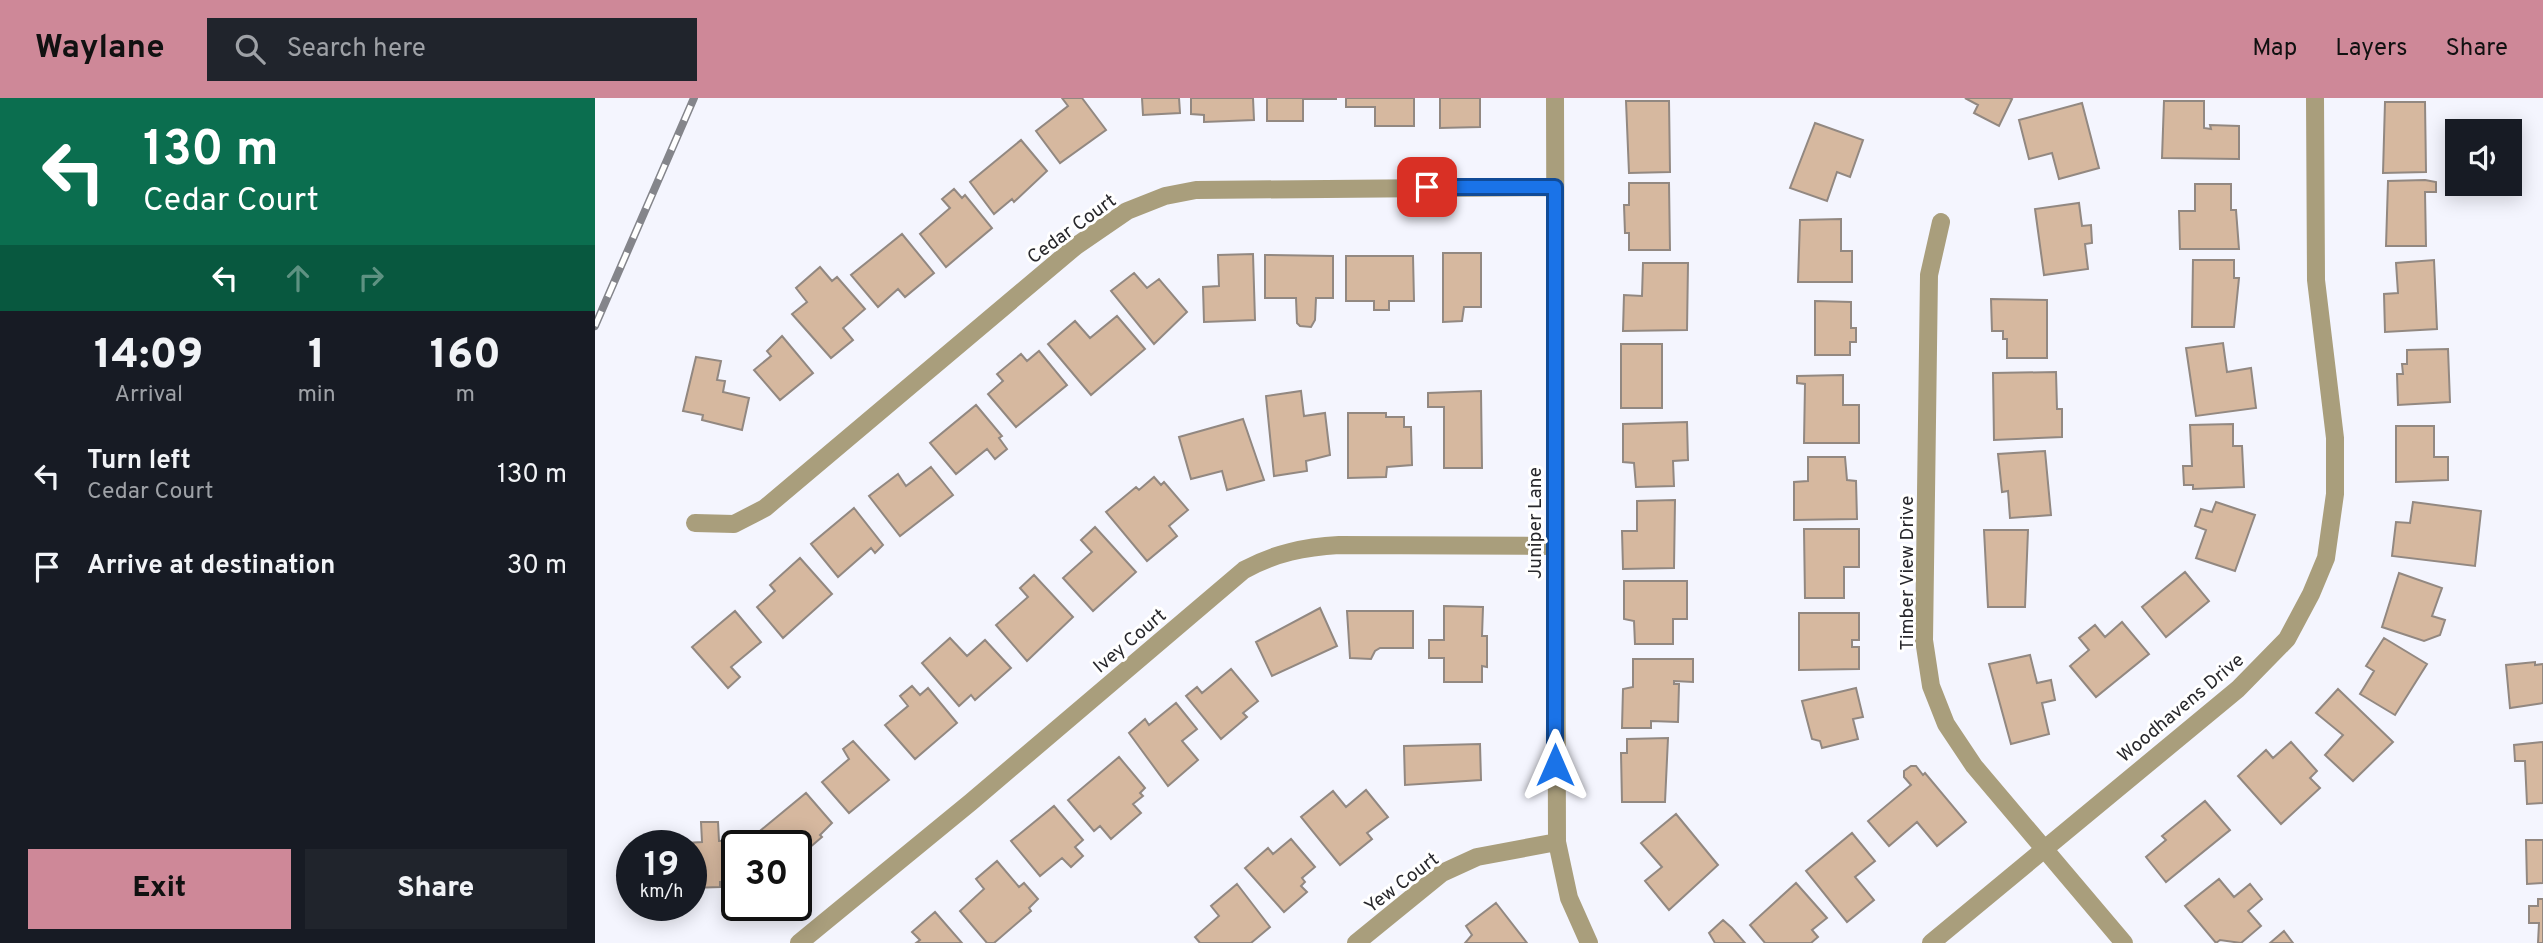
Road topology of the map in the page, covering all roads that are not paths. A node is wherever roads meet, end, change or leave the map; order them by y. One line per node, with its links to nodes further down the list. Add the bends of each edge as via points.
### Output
1 (1555, 98): 3 (street, Juniper Lane)
2 (2315, 98): 8 (street, Woodhavens Drive, via 2316,280 2335,438 2335,494 2326,558 2287,639 2238,689)
3 (1555, 187): 5 (street, Cedar Court, via 1299,187 1196,190 1165,196 1127,211 1076,246 765,508 734,524); 6 (street, Juniper Lane)
4 (1941, 222): 8 (street, Timber View Drive, via 1929,275 1924,640 1931,686 1946,724 1967,755)
5 (695, 523)
6 (1555, 546): 7 (street, Juniper Lane); 9 (street, Ivey Court, via 1339,545 1264,559 1244,570)
7 (1557, 842): 10 (street, Yew Court, via 1477,857 1442,873); 11 (street, Juniper Lane, via 1569,898)
8 (2044, 849): 12 (street, Woodhavens Drive); 13 (street, Timber View Drive)
9 (799, 943)
10 (1356, 943)
11 (1589, 943)
12 (1931, 943)
13 (2124, 943)

